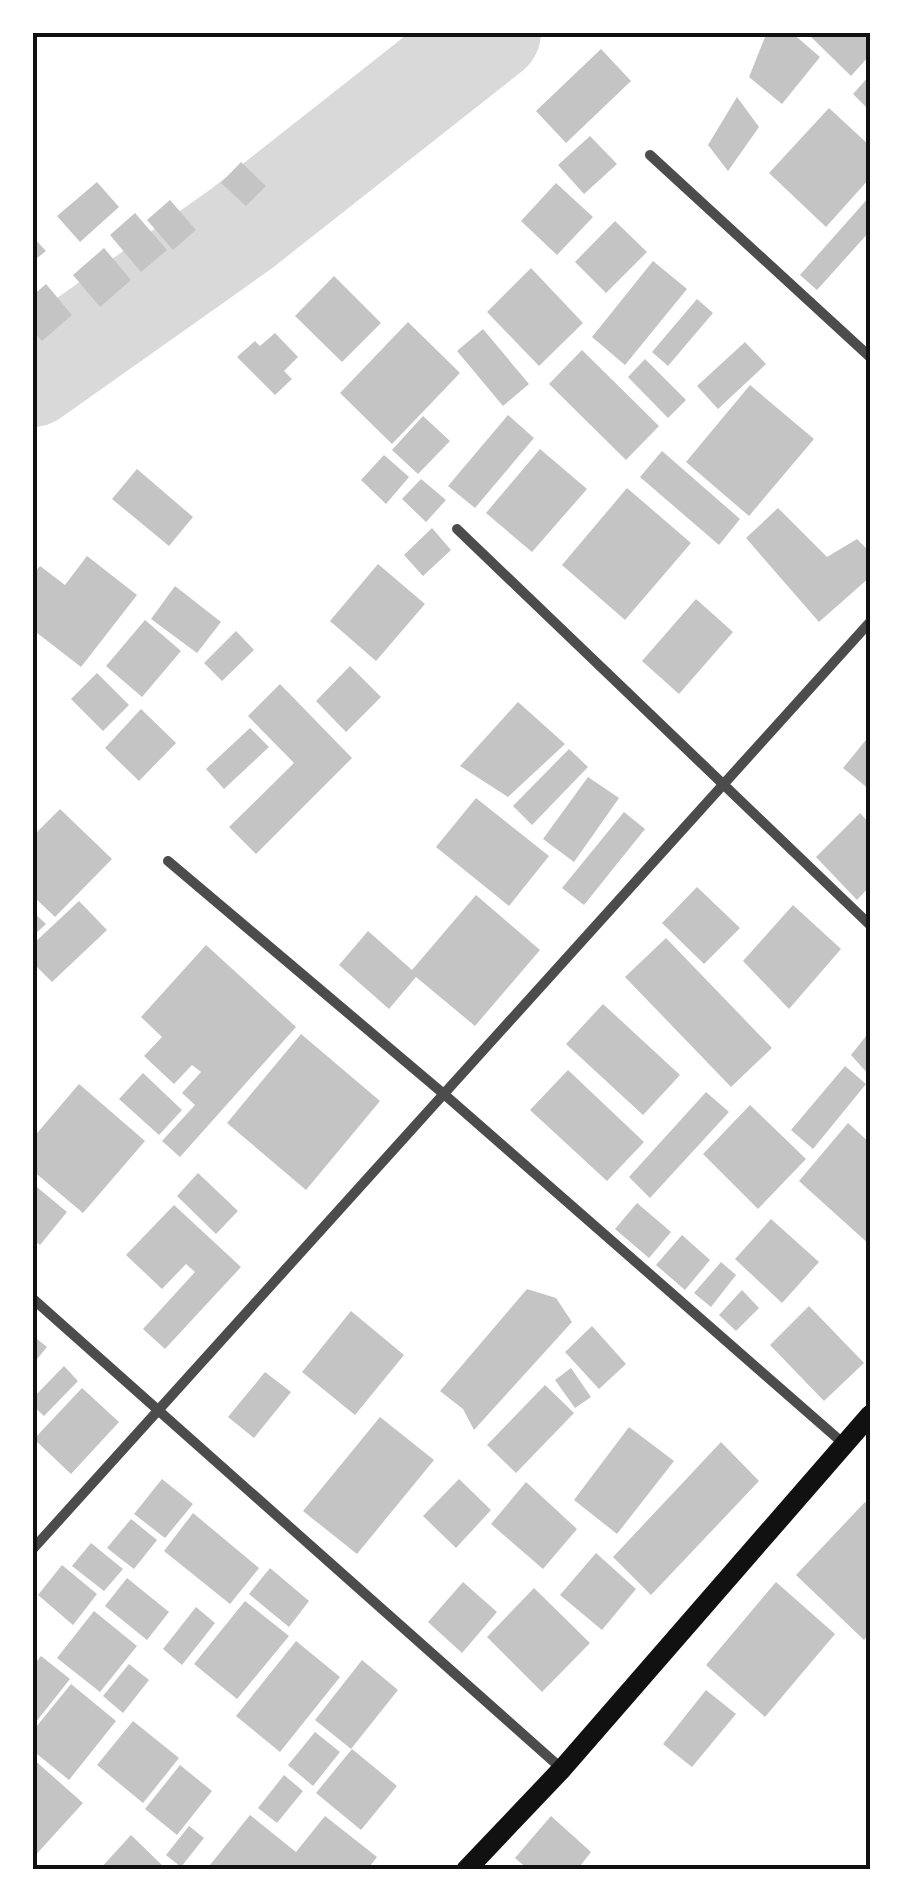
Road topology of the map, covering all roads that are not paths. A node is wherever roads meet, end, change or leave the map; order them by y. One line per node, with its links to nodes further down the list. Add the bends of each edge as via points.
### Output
1 (650, 155): 2 (street)
2 (870, 358)
3 (457, 529): 5 (street)
4 (870, 622): 5 (street)
5 (725, 784): 7 (street); 8 (street)
6 (168, 861): 8 (street)
7 (870, 925)
8 (445, 1095): 10 (street); 12 (street)
9 (32, 1298): 10 (street)
10 (156, 1410): 13 (street); 14 (street)
11 (870, 1415): 12 (main road)
12 (844, 1445): 14 (main road)
13 (32, 1550)
14 (562, 1769): 15 (main road)
15 (466, 1870)

